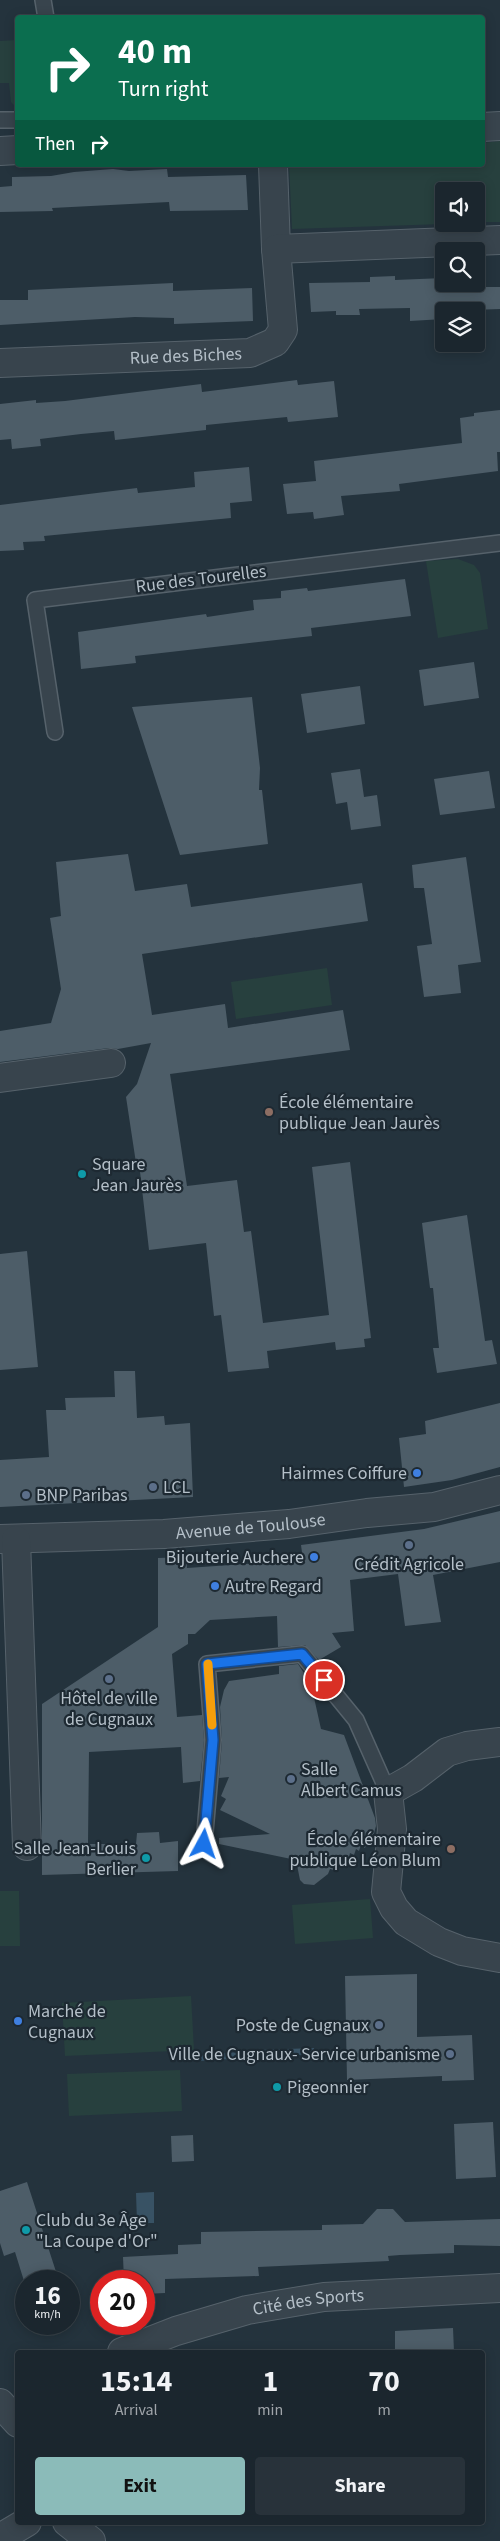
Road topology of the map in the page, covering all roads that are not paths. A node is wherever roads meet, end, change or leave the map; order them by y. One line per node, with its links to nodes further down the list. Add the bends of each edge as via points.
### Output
1 (43, 0): 2 (lane)
2 (46, 15)
3 (0, 120): 4 (lane)
4 (15, 120)
5 (485, 126): 6 (street)
6 (500, 126)
7 (15, 150): 8 (street)
8 (0, 151)
9 (273, 167): 11 (street, Rue des Biches)
10 (500, 240): 11 (street)
11 (276, 249): 12 (street, Rue des Biches, via 283,330 275,342 250,354)
12 (0, 363)
13 (500, 543): 14 (lane, Rue des Tourelles, via 35,600)
14 (55, 732)
15 (111, 1063): 16 (street)
16 (0, 1078)
17 (500, 1490): 18 (street, Avenue de Toulouse, via 434,1507 289,1524 164,1534)
18 (8, 1540): 22 (street, via 22,1687)
19 (500, 1742): 20 (street, via 447,1752)
20 (388, 1792): 21 (lane, via 356,1720 302,1654 207,1664 213,1740); 23 (street, via 392,1829 386,1892 394,1908 406,1922 420,1931 462,1951)
21 (204, 1844)
22 (27, 1846)
23 (500, 1958)
24 (500, 2288): 25 (street, Cité des Sports, via 305,2300 248,2310 176,2331)
25 (127, 2350)
26 (0, 2402): 27 (street)
27 (15, 2420)
28 (22, 2525): 30 (street)
29 (71, 2525): 31 (street)
30 (0, 2538)
31 (90, 2541)

